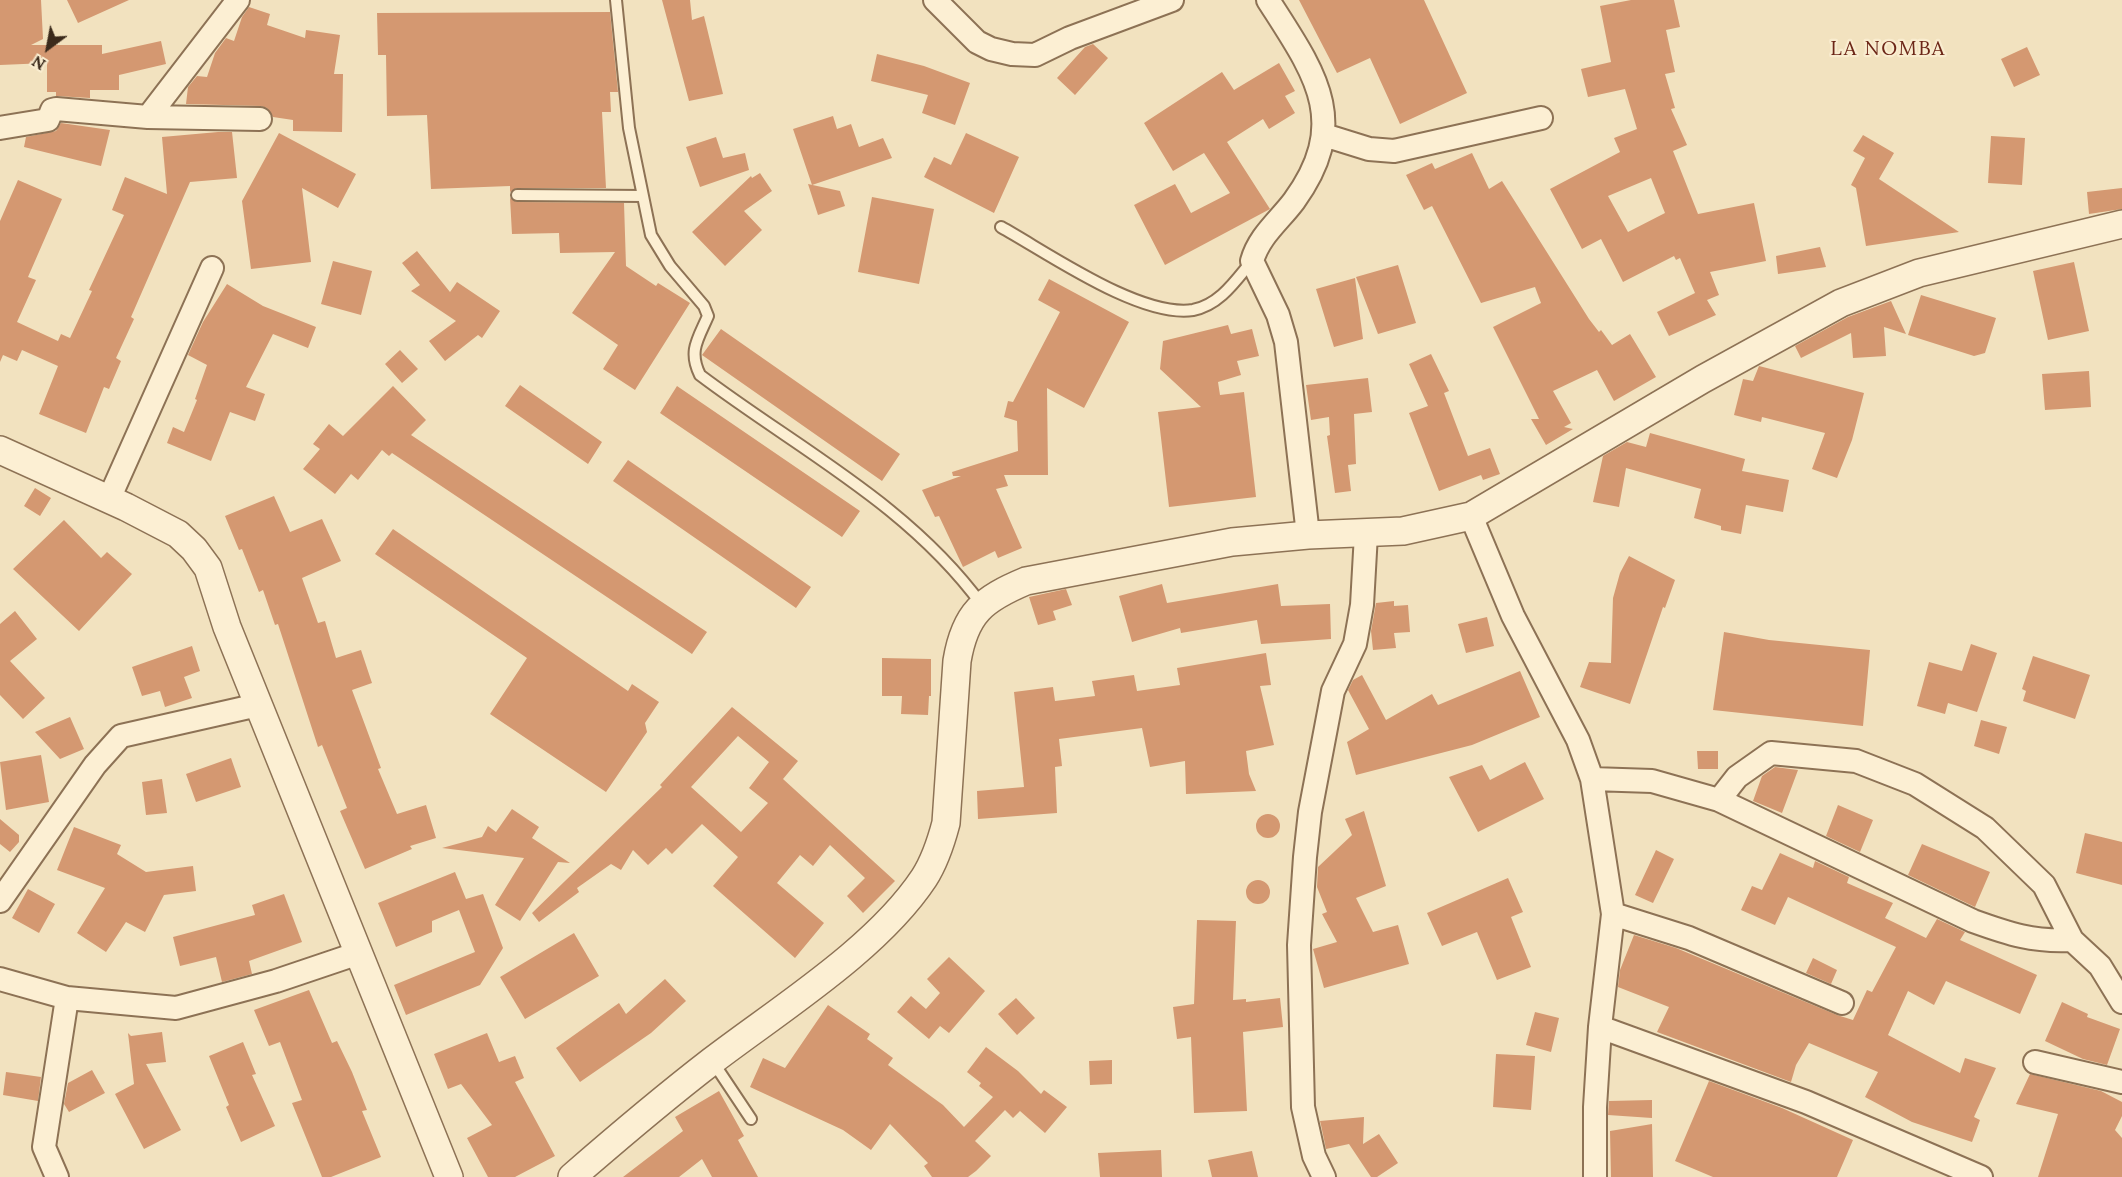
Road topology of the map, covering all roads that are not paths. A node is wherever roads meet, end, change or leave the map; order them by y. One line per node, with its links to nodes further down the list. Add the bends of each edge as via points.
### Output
1 (238, 0): 6 (street)
2 (616, 0): 12 (lane, via 629,128)
3 (935, 0): 4 (street, via 977,42 1012,54 1035,55)
4 (1172, 0)
5 (1268, 0): 10 (street, via 1316,84 1325,112)
6 (148, 117): 8 (street); 9 (street, via 52,110 48,120)
7 (1541, 118): 10 (street, via 1394,151 1369,149)
8 (260, 119)
9 (0, 128)
10 (1324, 135): 15 (street, via 1308,177 1257,246)
11 (518, 195): 12 (lane)
12 (643, 196): 22 (lane, via 651,235 708,316 694,350 693,362 700,375 881,501 930,544)
13 (2122, 225): 19 (street, via 1919,273 1850,299 1703,379)
14 (1001, 227): 15 (lane, via 1144,304 1172,309 1194,310 1221,297)
15 (1252, 261): 21 (street, via 1278,315 1286,342)
16 (212, 268): 18 (street)
17 (0, 450): 18 (street)
18 (109, 499): 23 (street, via 178,534 208,568)
19 (1471, 516): 20 (street, via 1403,531); 24 (street, via 1513,616 1578,740)
20 (1366, 534): 21 (street); 42 (street, via 1362,605 1355,644 1333,691 1310,812 1299,945 1303,1107 1314,1156)
21 (1308, 535): 22 (street, via 1232,542 1026,580)
22 (982, 605): 35 (street, via 970,618 962,636 946,823 939,849 925,876 907,901 837,966)
23 (258, 705): 26 (street, via 122,736 95,765); 29 (street)
24 (1592, 779): 25 (street, via 1652,781); 27 (street)
25 (1719, 800): 28 (street, via 1973,921 2040,941); 28 (street, via 1737,777 1771,753 1856,761 1915,783 1976,822 2009,849 2044,885)
26 (0, 901)
27 (1613, 914): 33 (street, via 1689,938); 34 (street)
28 (2072, 940): 32 (street, via 2100,966)
29 (359, 953): 31 (street, via 176,1008); 40 (street)
30 (0, 979): 31 (street)
31 (67, 998): 39 (street, via 44,1147)
32 (2122, 1002)
33 (1842, 1003)
34 (1600, 1027): 43 (street); 44 (street, via 1806,1102)
35 (712, 1061): 38 (lane); 41 (street)
36 (2035, 1062): 37 (street)
37 (2122, 1082)
38 (751, 1119)
39 (57, 1177)
40 (449, 1177)
41 (572, 1177)
42 (1324, 1177)
43 (1594, 1177)
44 (1982, 1177)

